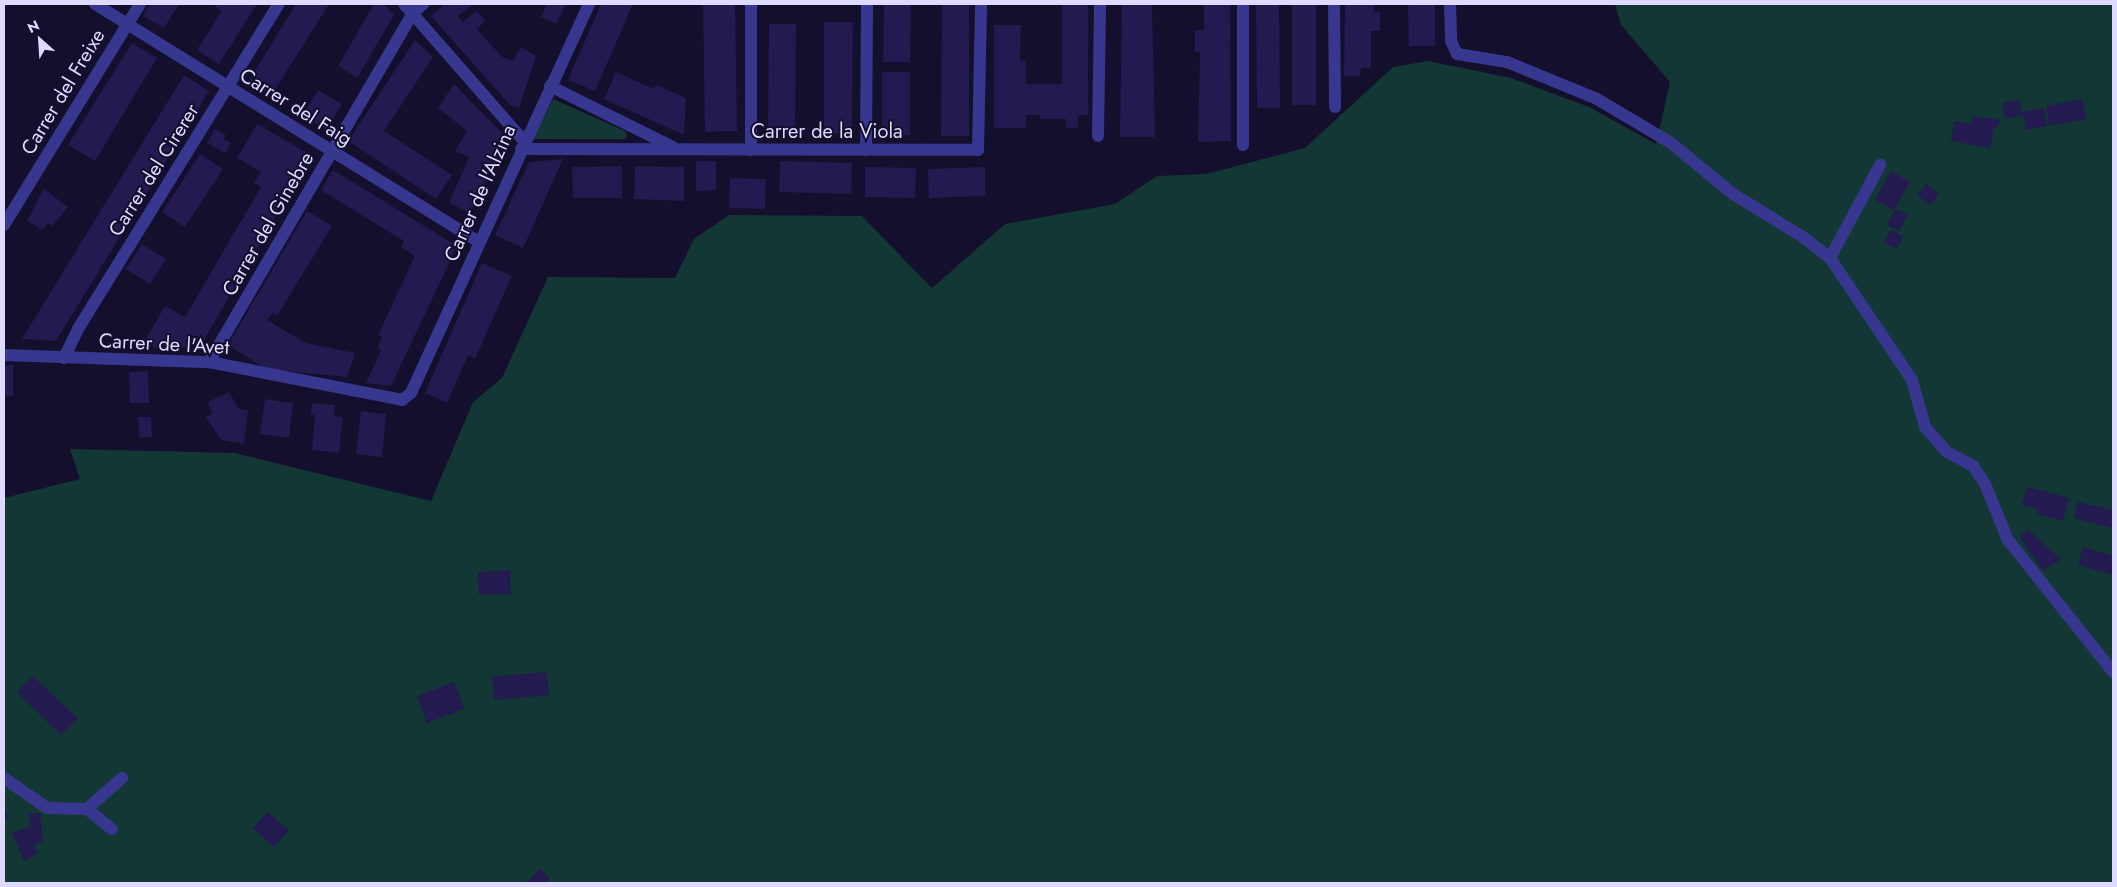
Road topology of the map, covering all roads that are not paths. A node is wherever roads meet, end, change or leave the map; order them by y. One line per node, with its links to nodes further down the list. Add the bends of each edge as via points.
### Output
1 (95, 4): 14 (street, Carrer del Faig)
2 (140, 4): 14 (street, Carrer del Freixe)
3 (279, 4): 15 (street, Carrer del Cirerer)
4 (423, 4): 13 (street, Carrer del Ginebre)
5 (589, 4): 16 (street, Carrer de l'Alzina)
6 (751, 4): 22 (street)
7 (868, 4): 23 (street)
8 (981, 4): 23 (street, Carrer de la Viola, via 978,150)
9 (1100, 4): 18 (street)
10 (1243, 4): 20 (street)
11 (1334, 4): 17 (street)
12 (1450, 4): 28 (street, via 1451,41 1457,54 1507,62 1597,99 1671,143 1732,194 1803,237)
13 (408, 9): 19 (street); 24 (street, Carrer del Ginebre)
14 (127, 24): 15 (street, Carrer del Faig); 26 (street, Carrer del Freixe)
15 (228, 86): 24 (street, Carrer del Faig); 30 (street, Carrer del Cirerer, via 78,329)
16 (550, 86): 19 (street, Carrer de l'Alzina); 21 (street, Carrer de la Viola)
17 (1335, 107)
18 (1098, 136)
19 (523, 145): 21 (street, Carrer de la Viola); 27 (street, Carrer de l'Alzina)
20 (1243, 145)
21 (675, 148): 22 (street, Carrer de la Viola)
22 (752, 150): 23 (street, Carrer de la Viola)
23 (866, 150)
24 (331, 152): 27 (street, Carrer del Faig); 31 (street, Carrer del Ginebre)
25 (1880, 164): 28 (street)
26 (4, 225)
27 (479, 242): 32 (street, Carrer de l'Alzina)
28 (1830, 258): 33 (street, via 1912,380 1925,427 1947,452 1973,466 1985,484 2008,540)
29 (4, 355): 30 (street, Carrer de l'Avet)
30 (64, 358): 31 (street, Carrer de l'Avet)
31 (209, 362): 32 (street, Carrer de l'Avet, via 396,401)
32 (407, 398)
33 (2113, 672)
34 (4, 778): 36 (street, via 47,808)
35 (122, 778): 36 (street)
36 (87, 809): 37 (street)
37 (112, 829)

